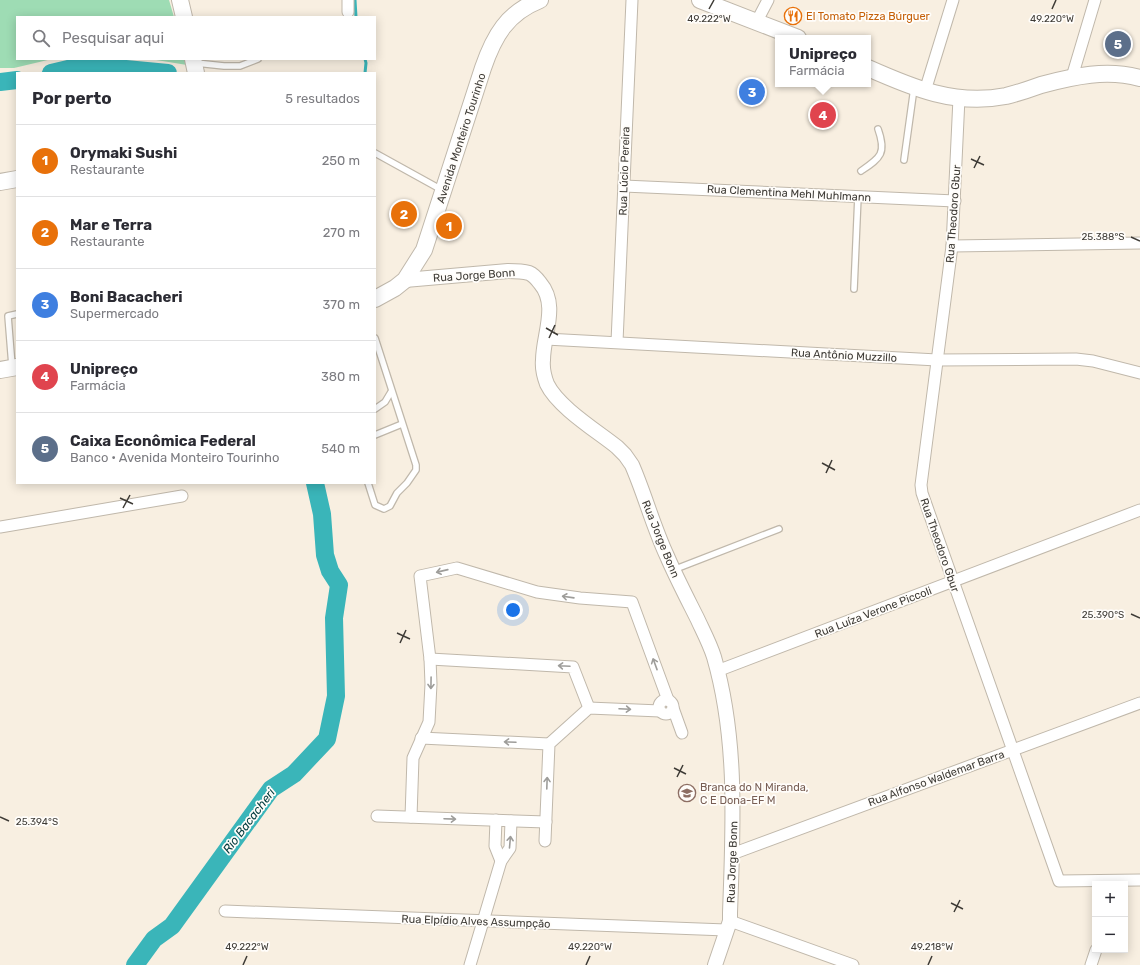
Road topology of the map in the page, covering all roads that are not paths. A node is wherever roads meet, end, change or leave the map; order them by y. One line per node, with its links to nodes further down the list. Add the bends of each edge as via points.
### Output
1 (180, 0): 11 (main road)
2 (348, 0): 10 (street)
3 (632, 0): 27 (street, Rua Lúcio Pereira)
4 (700, 0): 9 (main road)
5 (768, 0): 12 (street)
6 (953, 0): 19 (street)
7 (1095, 0): 17 (street)
8 (533, 1): 28 (main road, Avenida Monteiro Tourinho, via 501,29 488,53)
9 (727, 5): 12 (main road)
10 (348, 12)
11 (184, 16)
12 (757, 21): 13 (main road)
13 (791, 35)
14 (255, 60): 15 (lane, via 240,66)
15 (194, 65)
16 (871, 69): 19 (main road)
17 (1072, 77): 18 (main road, via 1110,74); 20 (main road, via 1006,96)
18 (1140, 78)
19 (920, 89): 20 (main road); 23 (lane)
20 (959, 98): 30 (street, Rua Theodoro Gbur)
21 (878, 128): 24 (lane, via 882,149 878,159)
22 (376, 154): 28 (lane)
23 (904, 160)
24 (861, 171)
25 (16, 179): 26 (main road)
26 (0, 182)
27 (624, 186): 29 (street, Rua Clementina Mehl Muhlmann); 39 (street, Rua Lúcio Pereira)
28 (444, 191): 33 (main road, Avenida Monteiro Tourinho, via 424,250)
29 (858, 196): 30 (street, Rua Clementina Mehl Muhlmann); 34 (lane)
30 (955, 201): 32 (street, Rua Theodoro Gbur)
31 (1140, 244): 32 (street)
32 (952, 246): 40 (street, Rua Theodoro Gbur)
33 (405, 280): 35 (main road, Avenida Monteiro Tourinho); 37 (street, Rua Jorge Bonn, via 508,271 530,274 543,286 548,298)
34 (854, 289)
35 (376, 298)
36 (16, 314): 41 (lane, via 8,316)
37 (546, 339): 39 (street, Rua Antônio Muzzillo); 52 (street, Rua Jorge Bonn, via 543,370 548,386 559,402 625,456 637,477)
38 (376, 341): 43 (lane)
39 (617, 342): 40 (street, Rua Antônio Muzzillo)
40 (937, 360): 42 (street, Rua Antônio Muzzillo, via 1076,359 1100,362); 53 (street, Rua Theodoro Gbur, via 921,485 924,501)
41 (10, 369)
42 (1140, 374)
43 (391, 392): 44 (lane, via 385,402); 45 (lane)
44 (376, 408)
45 (402, 424): 46 (lane); 47 (lane, via 416,470 390,506 384,509 376,505)
46 (376, 435)
47 (368, 484)
48 (182, 496): 50 (street)
49 (1140, 510): 53 (street, Rua Luíza Verone Piccoli)
50 (0, 527)
51 (779, 530): 52 (lane)
52 (673, 570): 55 (street, Rua Jorge Bonn, via 709,644)
53 (952, 582): 55 (street, Rua Luíza Verone Piccoli); 62 (street, Rua Theodoro Gbur)
54 (430, 659): 57 (street, one-way to 54, via 632,602 537,592 457,568 420,576); 58 (street, one-way to 54, via 573,667); 60 (street, one-way to 60, via 430,717)
55 (717, 671): 69 (street, Rua Jorge Bonn, via 731,757)
56 (1140, 703): 62 (street, Rua Alfonso Waldemar Barra)
57 (670, 704): 58 (street, one-way to 57, via 660,711 660,702 664,700); 59 (street)
58 (589, 708): 61 (street)
59 (682, 733)
60 (421, 738): 61 (street, one-way to 60); 64 (street, via 413,758)
61 (549, 744): 67 (street, one-way to 61)
62 (1012, 750): 69 (street, Rua Alfonso Waldemar Barra); 73 (street, Rua Theodoro Gbur, via 1059,881)
63 (377, 816): 64 (street)
64 (411, 817): 65 (street, one-way to 65)
65 (496, 820): 66 (street); 70 (street, via 495,846)
66 (511, 821): 67 (street); 70 (street, one-way to 66, via 510,848)
67 (546, 822): 68 (street)
68 (545, 841)
69 (732, 854): 76 (street, Rua Jorge Bonn)
70 (501, 861): 75 (street)
71 (1140, 880): 72 (street)
72 (1128, 881)
73 (1092, 882)
74 (225, 911): 75 (street, Rua Elpídio Alves Assumpção)
75 (483, 921): 76 (street, Rua Elpídio Alves Assumpção); 78 (street)
76 (728, 926): 79 (street, Rua Jorge Bonn); 80 (street, Rua Elpídio Alves Assumpção)
77 (1095, 953): 81 (street)
78 (470, 965)
79 (715, 965)
80 (853, 965)
81 (1091, 965)

